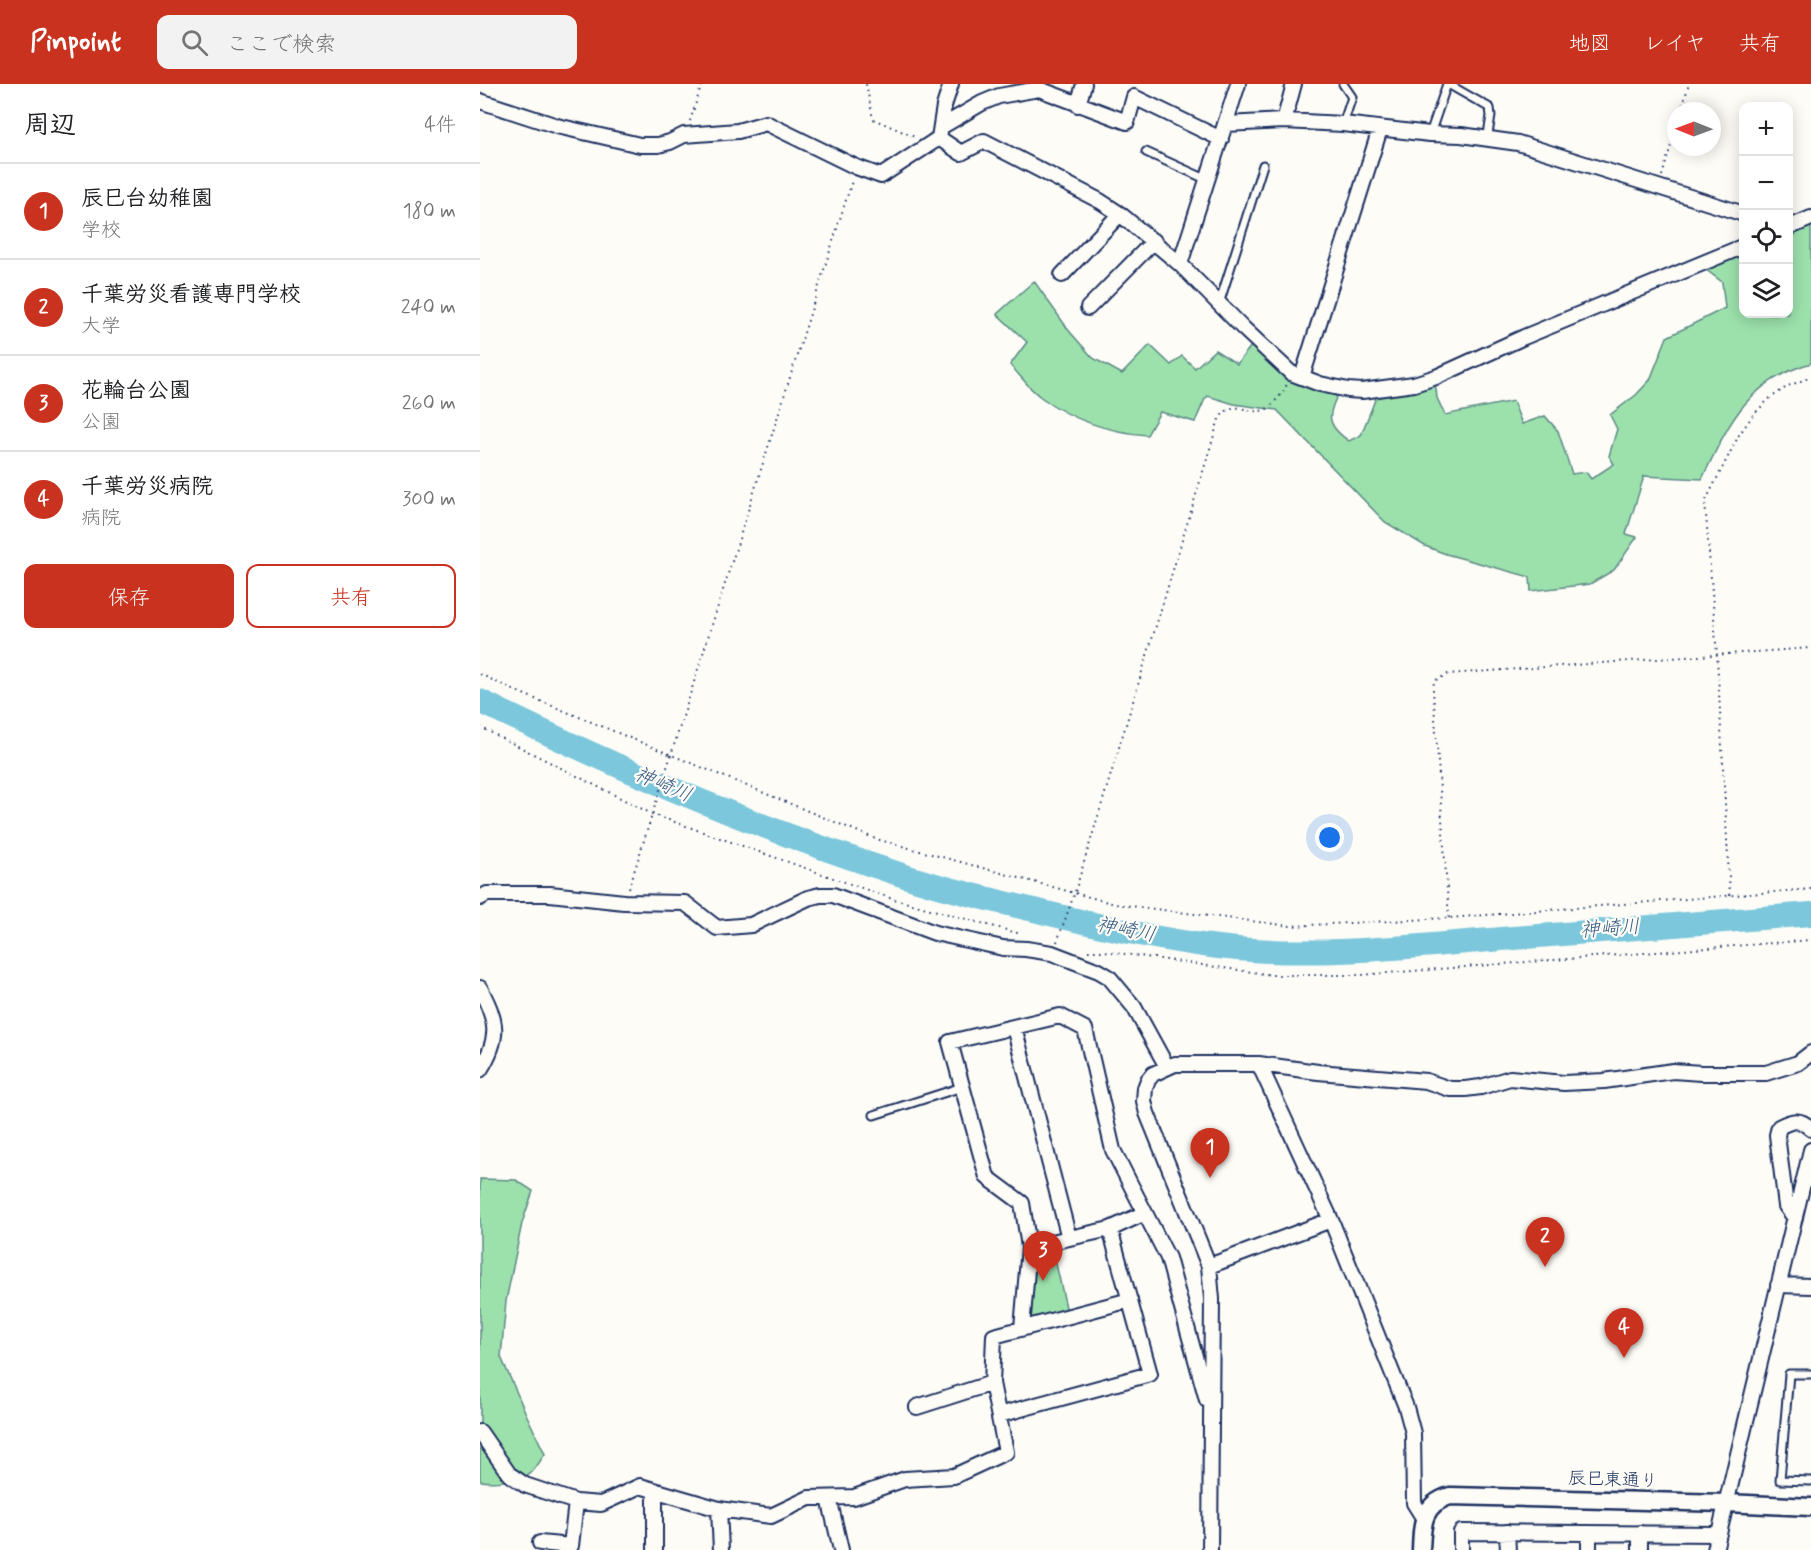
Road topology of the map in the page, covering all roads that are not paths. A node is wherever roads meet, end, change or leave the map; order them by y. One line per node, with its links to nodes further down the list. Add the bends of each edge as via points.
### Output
1 (951, 84): 14 (street)
2 (1084, 84): 8 (street)
3 (1238, 84): 10 (street)
4 (1294, 84): 9 (street)
5 (1343, 84): 11 (lane, via 1352,97)
6 (1447, 84): 13 (lane); 16 (lane, via 1490,108)
7 (480, 101): 14 (street, via 557,126 640,145 658,145 684,135 738,131 766,123 881,176)
8 (1078, 105): 14 (street, via 1039,89 999,96 982,103); 15 (street, via 1126,122 1134,97)
9 (1284, 121): 10 (street); 11 (street)
10 (1226, 124): 15 (street)
11 (1343, 124): 12 (street)
12 (1380, 129): 13 (street); 30 (street)
13 (1430, 134): 16 (street)
14 (937, 136): 21 (street, via 962,153 984,141)
15 (1221, 139): 19 (street)
16 (1486, 140): 20 (street, via 1518,143)
17 (1146, 152): 19 (lane)
18 (1263, 165): 28 (lane)
19 (1208, 180): 26 (street)
20 (1739, 213)
21 (1120, 214): 24 (street); 27 (street)
22 (1811, 218): 23 (street)
23 (1793, 226)
24 (1154, 241): 26 (street); 29 (street)
25 (1739, 248): 30 (street, via 1414,384 1348,390)
26 (1180, 264): 28 (street)
27 (1062, 275)
28 (1219, 304): 30 (street, via 1271,356)
29 (1088, 308)
30 (1297, 375)
31 (480, 898): 36 (street, via 487,894 550,894 624,902 685,903 717,928 751,925 808,898 833,895 959,940 1052,952 1109,977 1134,1007)
32 (480, 988): 37 (street, via 493,1012 495,1040)
33 (1014, 1027): 38 (street, via 950,1042); 42 (street, via 1060,1016 1085,1029 1113,1150); 46 (street)
34 (1811, 1053): 35 (street, via 1798,1063 1766,1073 1672,1071 1564,1083 1510,1078 1466,1089 1450,1089 1426,1081)
35 (1259, 1064): 36 (street, via 1184,1063); 44 (street)
36 (1167, 1067): 48 (street, via 1148,1080 1144,1101)
37 (480, 1070)
38 (962, 1087): 39 (lane); 47 (street, via 987,1177 1022,1203)
39 (874, 1115)
40 (1811, 1129): 43 (street, via 1804,1122 1795,1121 1779,1127 1777,1135 1786,1206)
41 (1811, 1150): 43 (street)
42 (1145, 1213): 45 (street); 57 (street, via 1168,1258)
43 (1795, 1218): 49 (street)
44 (1331, 1220): 48 (street); 66 (street, via 1406,1407 1413,1433 1414,1503)
45 (1110, 1229): 46 (street); 51 (street)
46 (1069, 1238): 47 (street)
47 (1029, 1247): 52 (street)
48 (1209, 1266): 57 (street)
49 (1778, 1285): 50 (street); 63 (street)
50 (1811, 1286)
51 (1130, 1300): 52 (street); 56 (street, via 1150,1374)
52 (1022, 1328): 54 (street, via 994,1336)
53 (1811, 1374): 59 (lane, via 1789,1374 1779,1480)
54 (992, 1383): 55 (street); 56 (street)
55 (917, 1407)
56 (999, 1415): 61 (street, via 1006,1452 954,1476 905,1479 854,1497)
57 (1211, 1416): 75 (street)
58 (480, 1432): 62 (street, via 516,1479)
59 (1811, 1481)
60 (655, 1490): 62 (street, via 640,1485 601,1504); 65 (street); 72 (street)
61 (829, 1498): 65 (street, via 809,1498 771,1516); 74 (street)
62 (576, 1502): 71 (street, via 571,1546)
63 (1726, 1503): 64 (street, 辰巳東通り); 66 (street, 辰巳東通り, via 1450,1496 1429,1509); 70 (street)
64 (1811, 1507)
65 (719, 1509): 73 (street)
66 (1424, 1519): 76 (street)
67 (1507, 1532): 68 (street); 77 (street, via 1461,1532); 78 (street)
68 (1589, 1533): 69 (street); 79 (street)
69 (1640, 1533): 70 (street); 80 (street)
70 (1719, 1534): 81 (street)
71 (540, 1543)
72 (655, 1550)
73 (721, 1550)
74 (841, 1550)
75 (1210, 1550)
76 (1421, 1550)
77 (1461, 1550)
78 (1508, 1550)
79 (1589, 1550)
80 (1640, 1550)
81 (1715, 1550)

